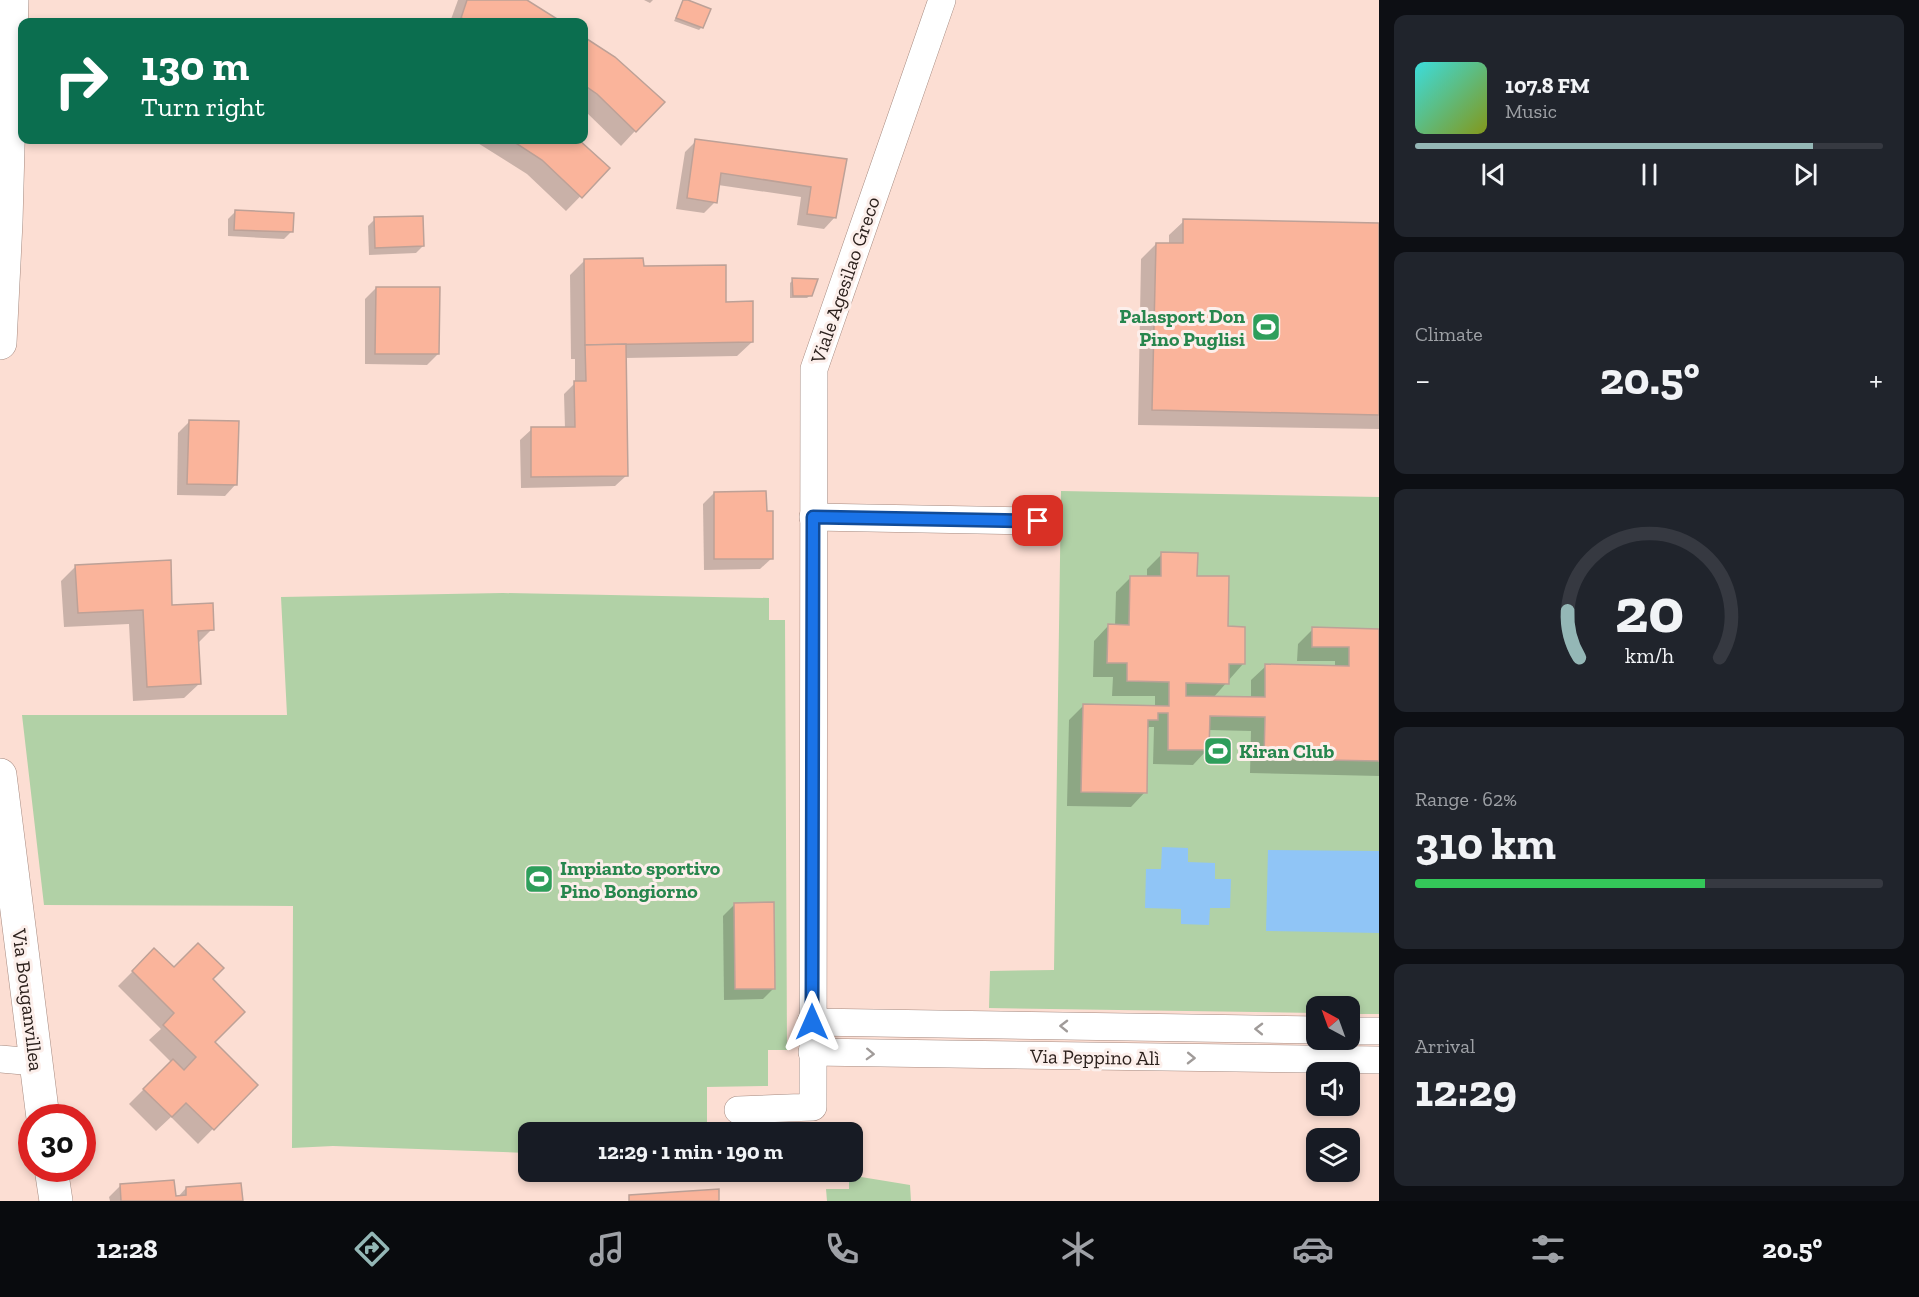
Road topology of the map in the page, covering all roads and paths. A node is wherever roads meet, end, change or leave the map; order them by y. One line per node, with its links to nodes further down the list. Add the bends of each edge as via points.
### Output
1 (12, 0): 3 (main road)
2 (942, 0): 4 (street, Viale Agesilao Greco, via 814,369)
3 (0, 343)
4 (813, 517): 5 (street); 7 (street, Viale Agesilao Greco)
5 (1038, 521)
6 (0, 775): 14 (main road, Via Bouganvillea)
7 (812, 1022): 8 (street, Via Peppino Alì, one-way to 7); 11 (street, Viale Agesilao Greco)
8 (1306, 1030)
9 (1360, 1031): 10 (street)
10 (1379, 1031)
11 (812, 1052): 13 (street, Via Peppino Alì, one-way to 13); 16 (street, Viale Agesilao Greco, via 813,1107)
12 (0, 1059): 14 (street)
13 (1379, 1060)
14 (35, 1062): 15 (main road, Via Bouganvillea)
15 (41, 1104)
16 (738, 1110)
17 (53, 1182): 18 (main road)
18 (56, 1201)

